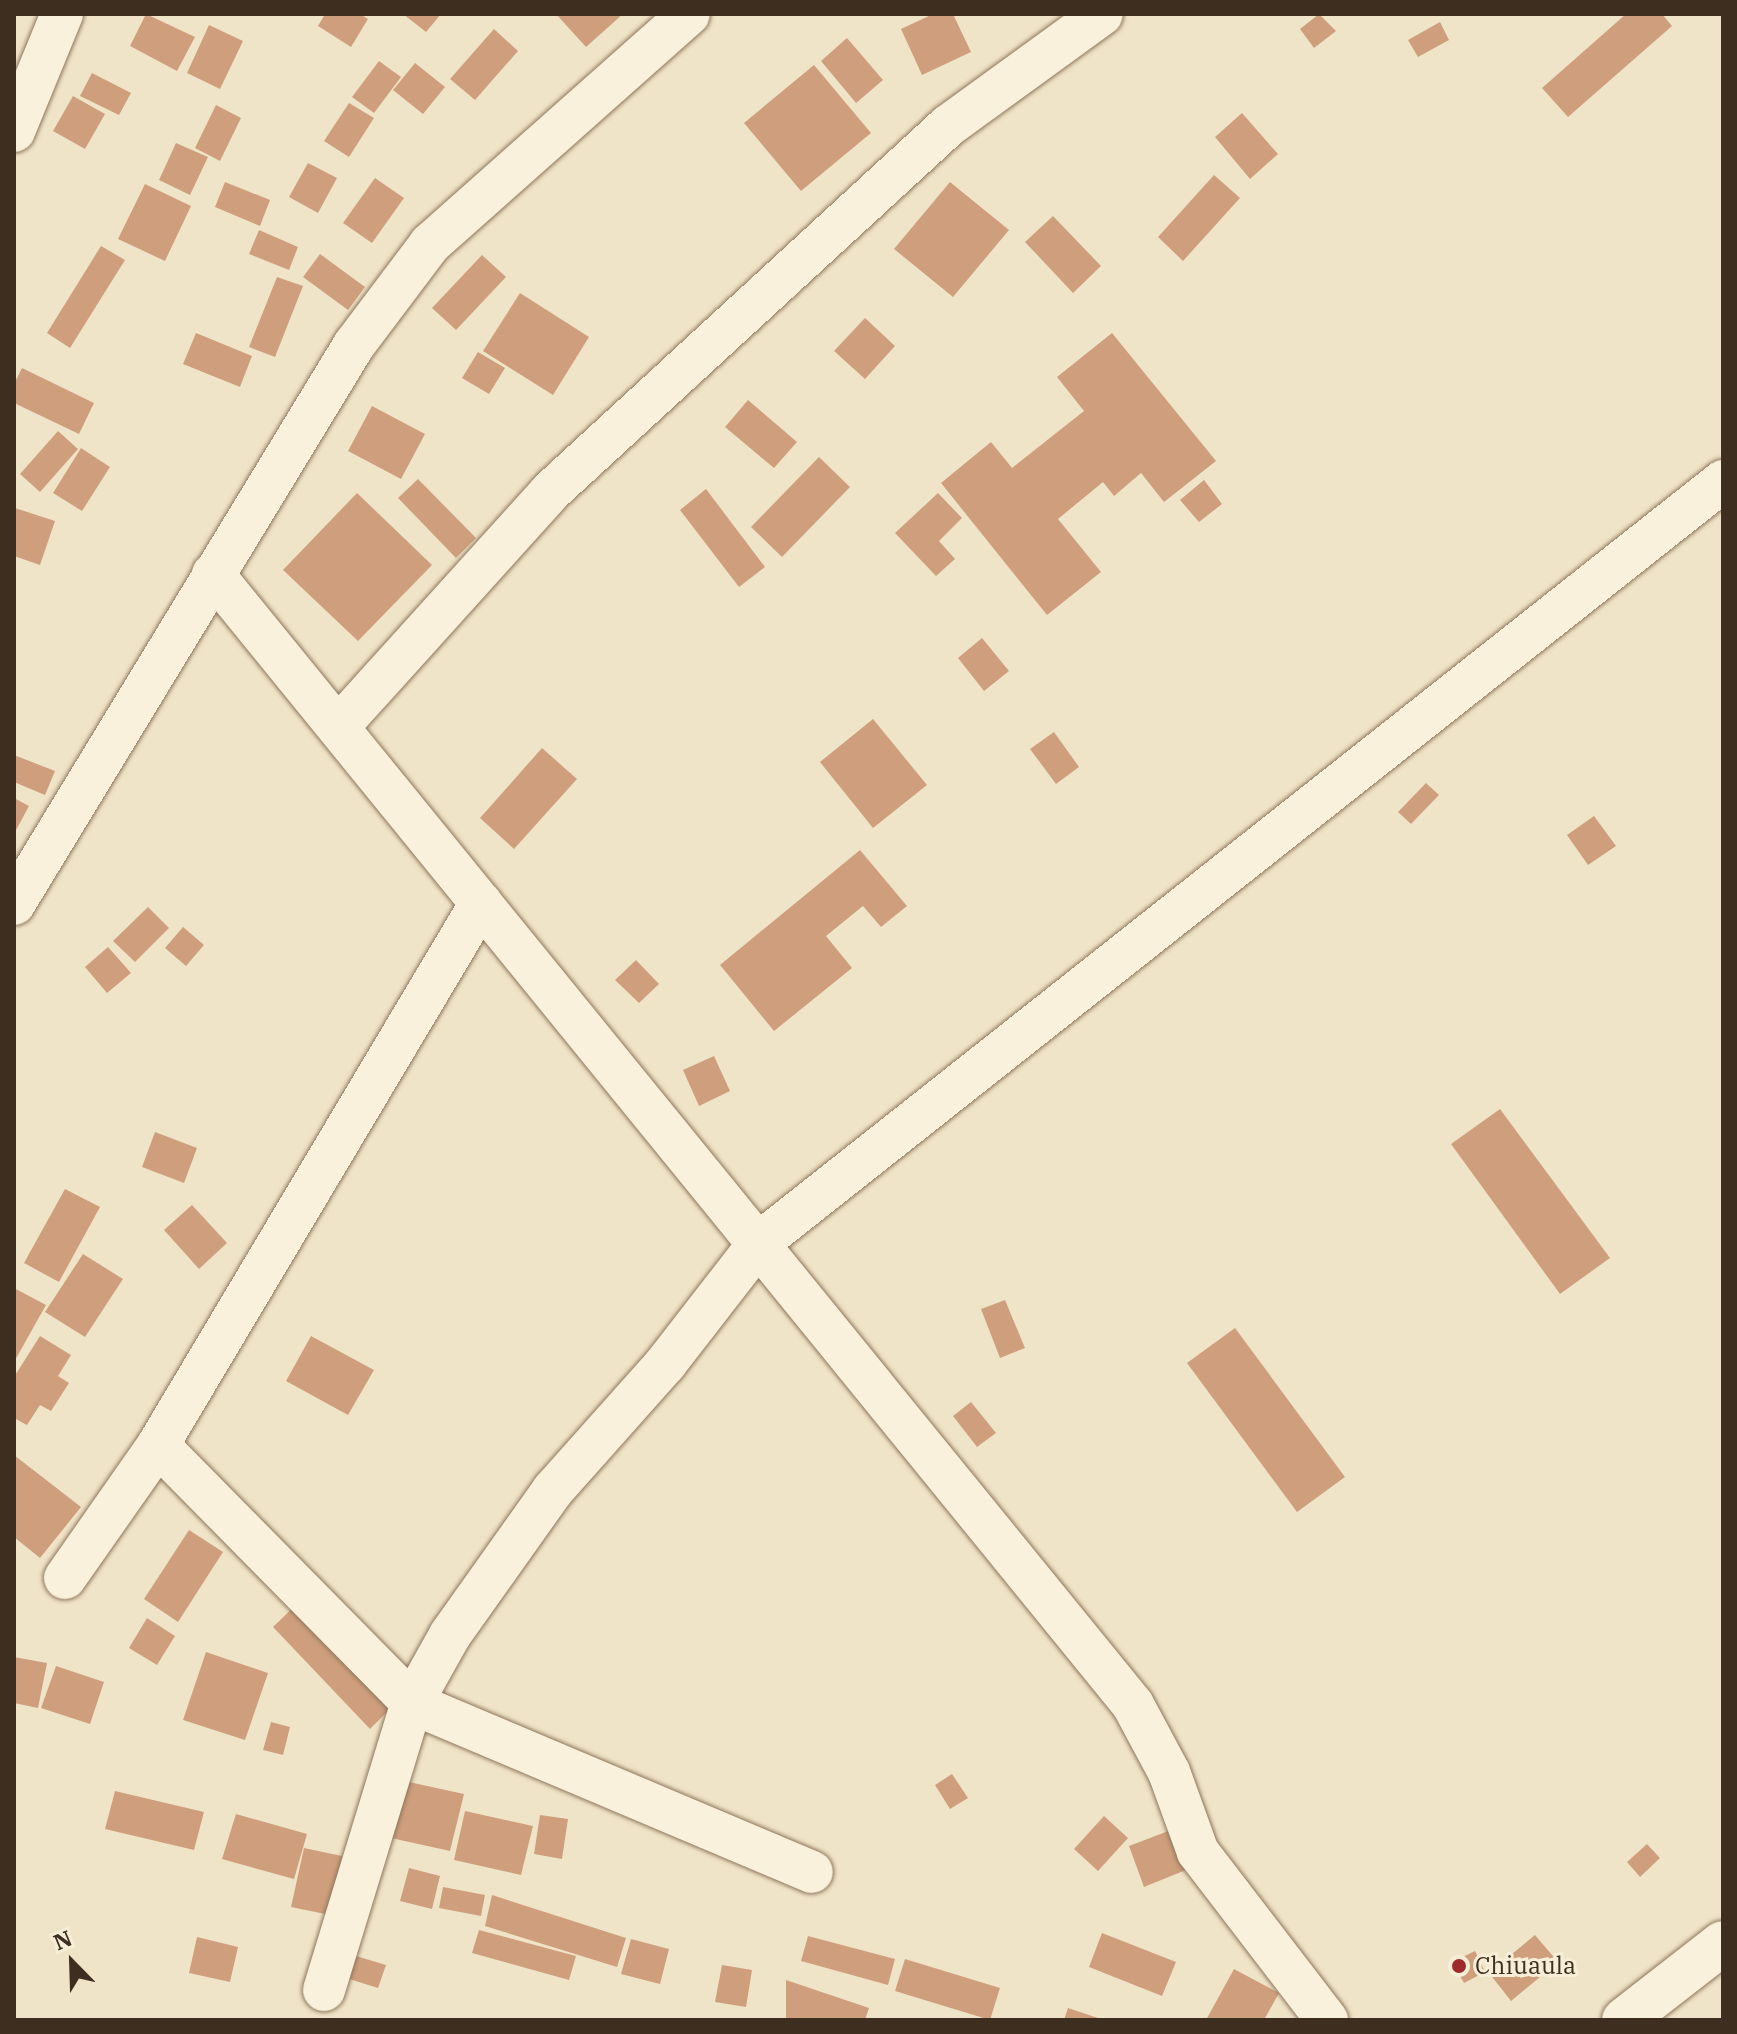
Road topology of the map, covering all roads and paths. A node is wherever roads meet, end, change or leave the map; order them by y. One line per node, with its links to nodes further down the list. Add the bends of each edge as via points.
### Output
1 (62, 14): 4 (street)
2 (689, 14): 7 (street, via 430,244 354,345)
3 (1102, 14): 8 (street, via 948,126 550,492)
4 (28, 58): 5 (street)
5 (14, 131)
6 (1723, 481): 11 (street)
7 (213, 574): 8 (street); 10 (street)
8 (338, 727): 9 (street)
9 (481, 903): 11 (street); 12 (street)
10 (14, 904)
11 (759, 1243): 14 (street, via 666,1363 553,1490 450,1635); 18 (street, via 1133,1705 1169,1772 1198,1852)
12 (158, 1445): 13 (street); 14 (street)
13 (65, 1578)
14 (412, 1703): 15 (street); 17 (street)
15 (812, 1872)
16 (1723, 1943): 19 (street)
17 (324, 1990)
18 (1327, 2020)
19 (1624, 2020)

